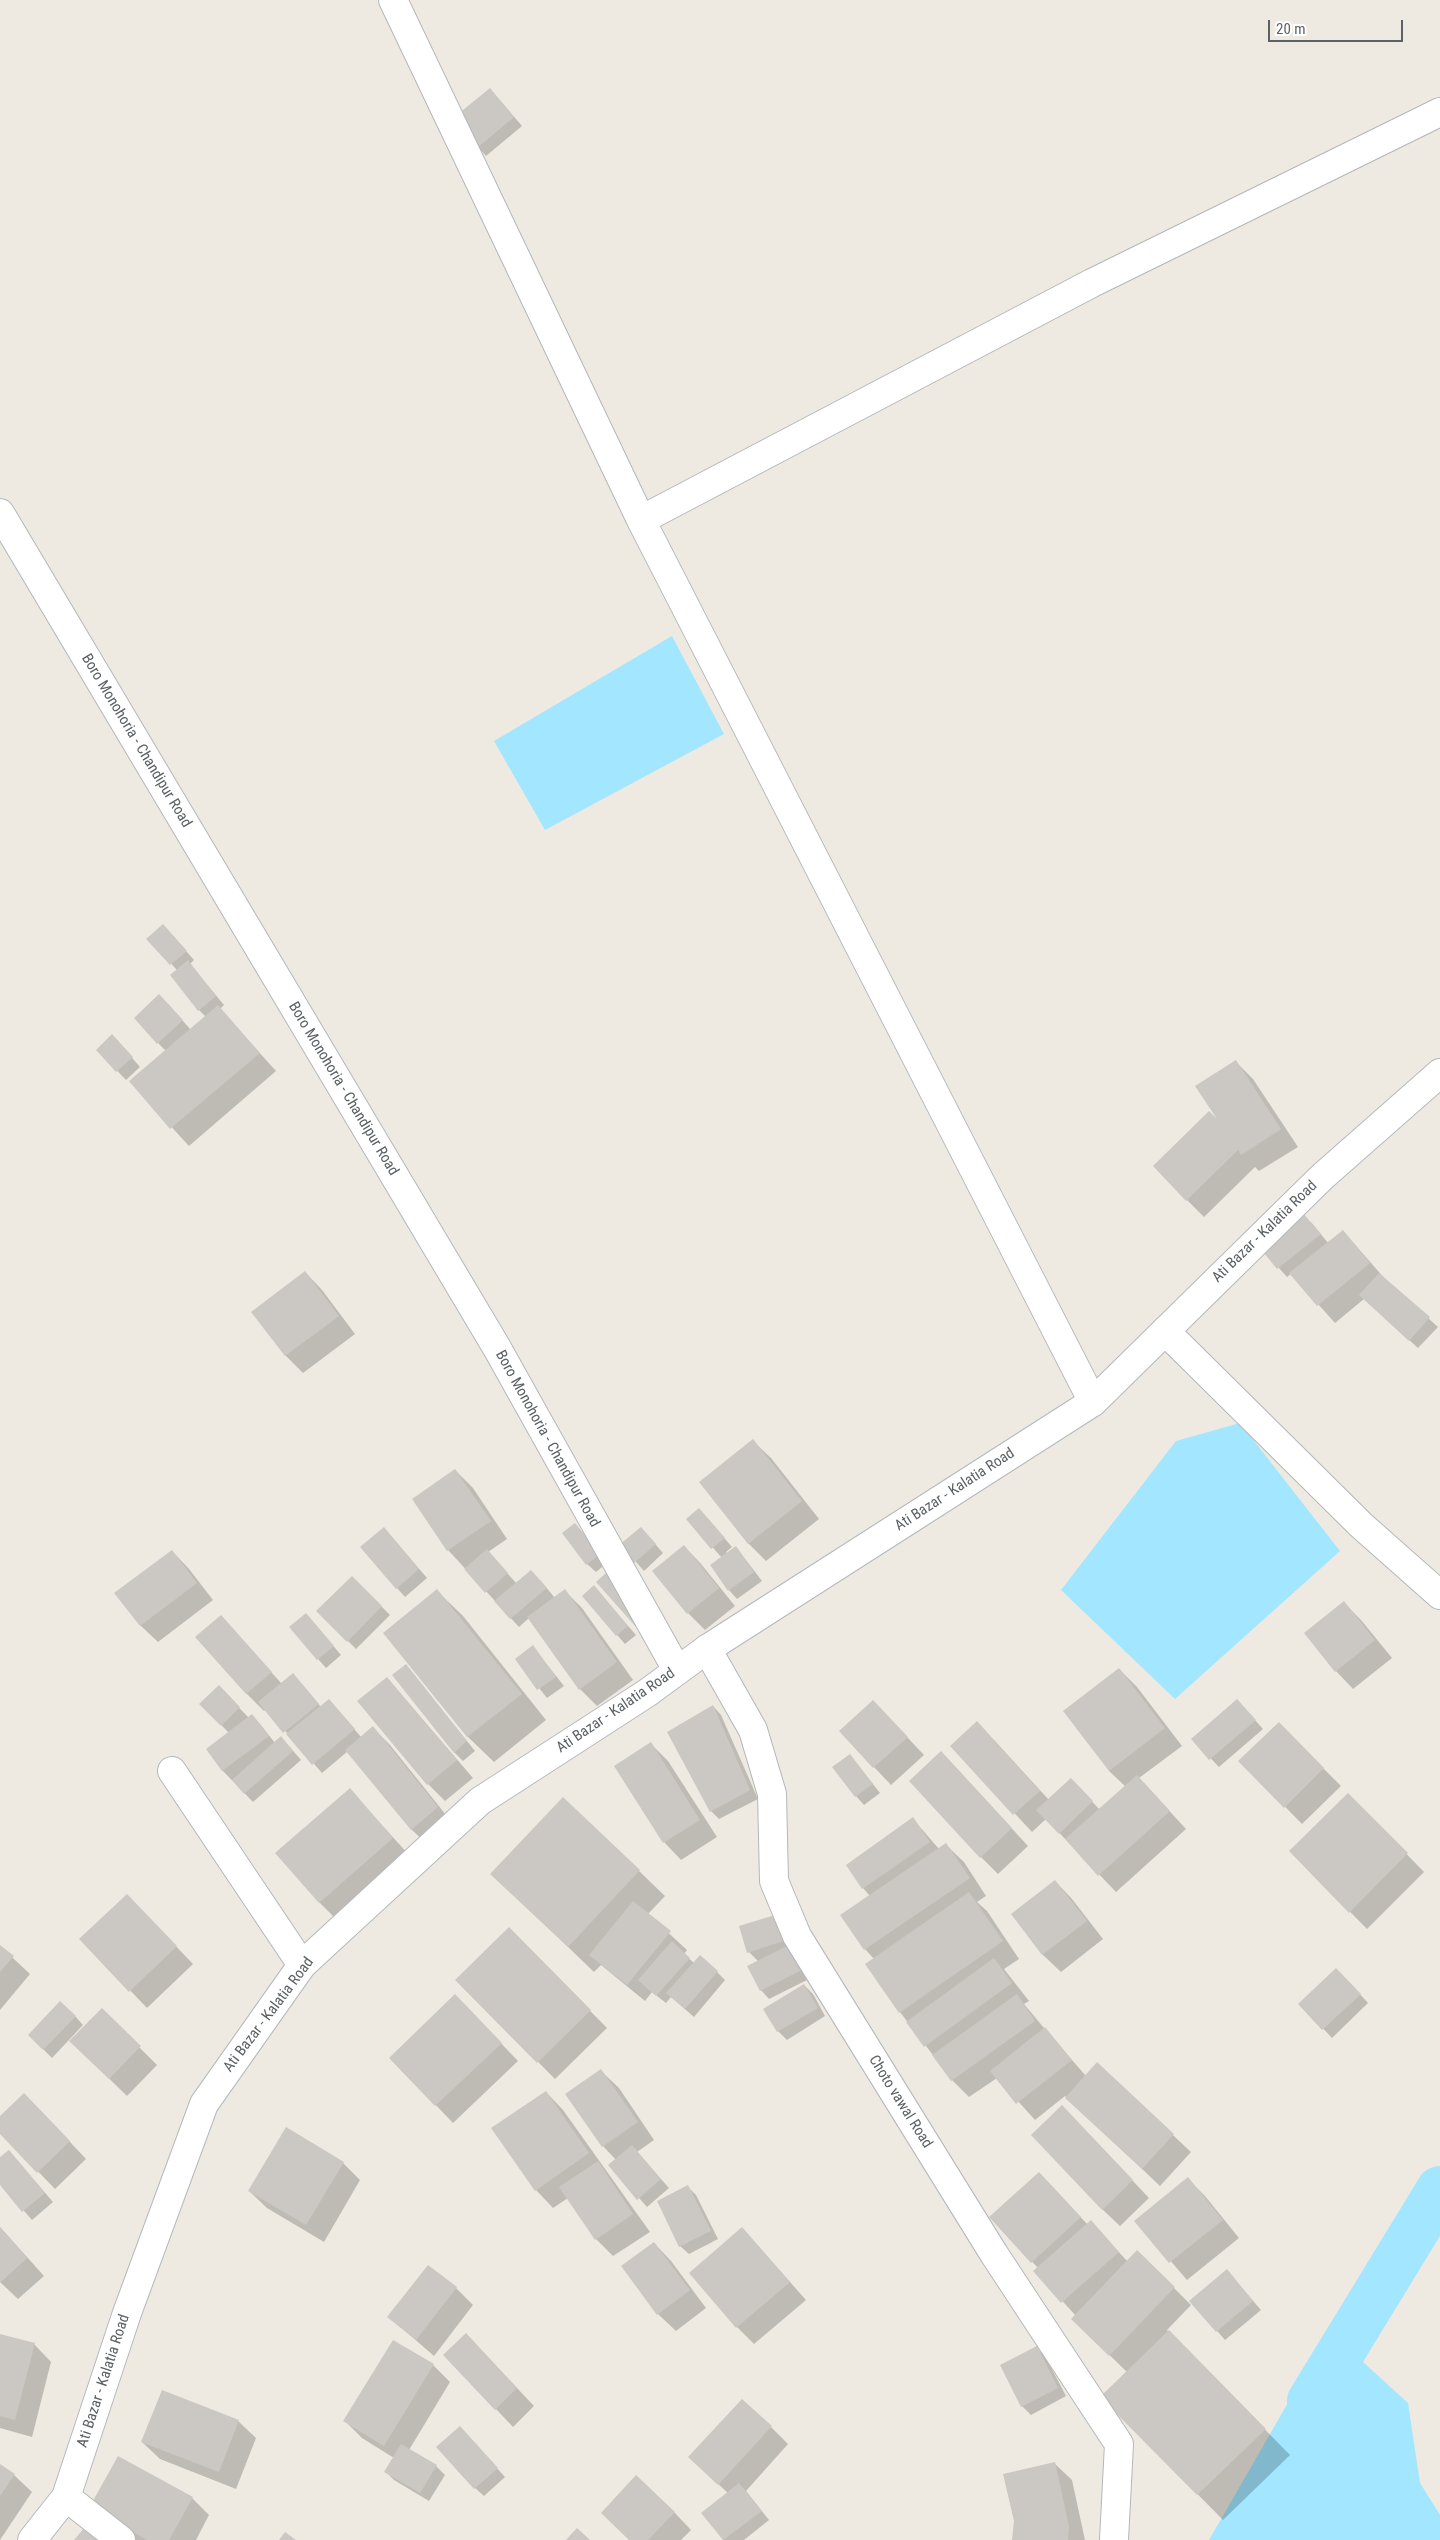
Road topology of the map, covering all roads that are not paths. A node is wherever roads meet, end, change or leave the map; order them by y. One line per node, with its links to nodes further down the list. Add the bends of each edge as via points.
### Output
1 (393, 0): 4 (street)
2 (1440, 112): 4 (street, via 1092,283)
3 (0, 513): 10 (street, Boro Monohoria - Chandipur Road, via 497,1348)
4 (641, 520): 7 (street)
5 (1440, 1074): 6 (street, Ati Bazar - Kalatia Road, via 1322,1176)
6 (1165, 1330): 7 (street, Ati Bazar - Kalatia Road); 8 (street, via 1361,1525)
7 (1093, 1402): 9 (street, Ati Bazar - Kalatia Road)
8 (1440, 1595)
9 (707, 1649): 10 (street, Ati Bazar - Kalatia Road); 16 (street, Choto vawal Road, via 753,1730 772,1794 774,1881 797,1936 994,2254 1119,2444)
10 (678, 1670): 12 (street, Ati Bazar - Kalatia Road, via 480,1801)
11 (172, 1771): 12 (street)
12 (302, 1965): 13 (street, Ati Bazar - Kalatia Road, via 204,2104 127,2313)
13 (66, 2498): 14 (street, Ati Bazar - Kalatia Road); 15 (street)
14 (32, 2540)
15 (121, 2540)
16 (1114, 2540)

